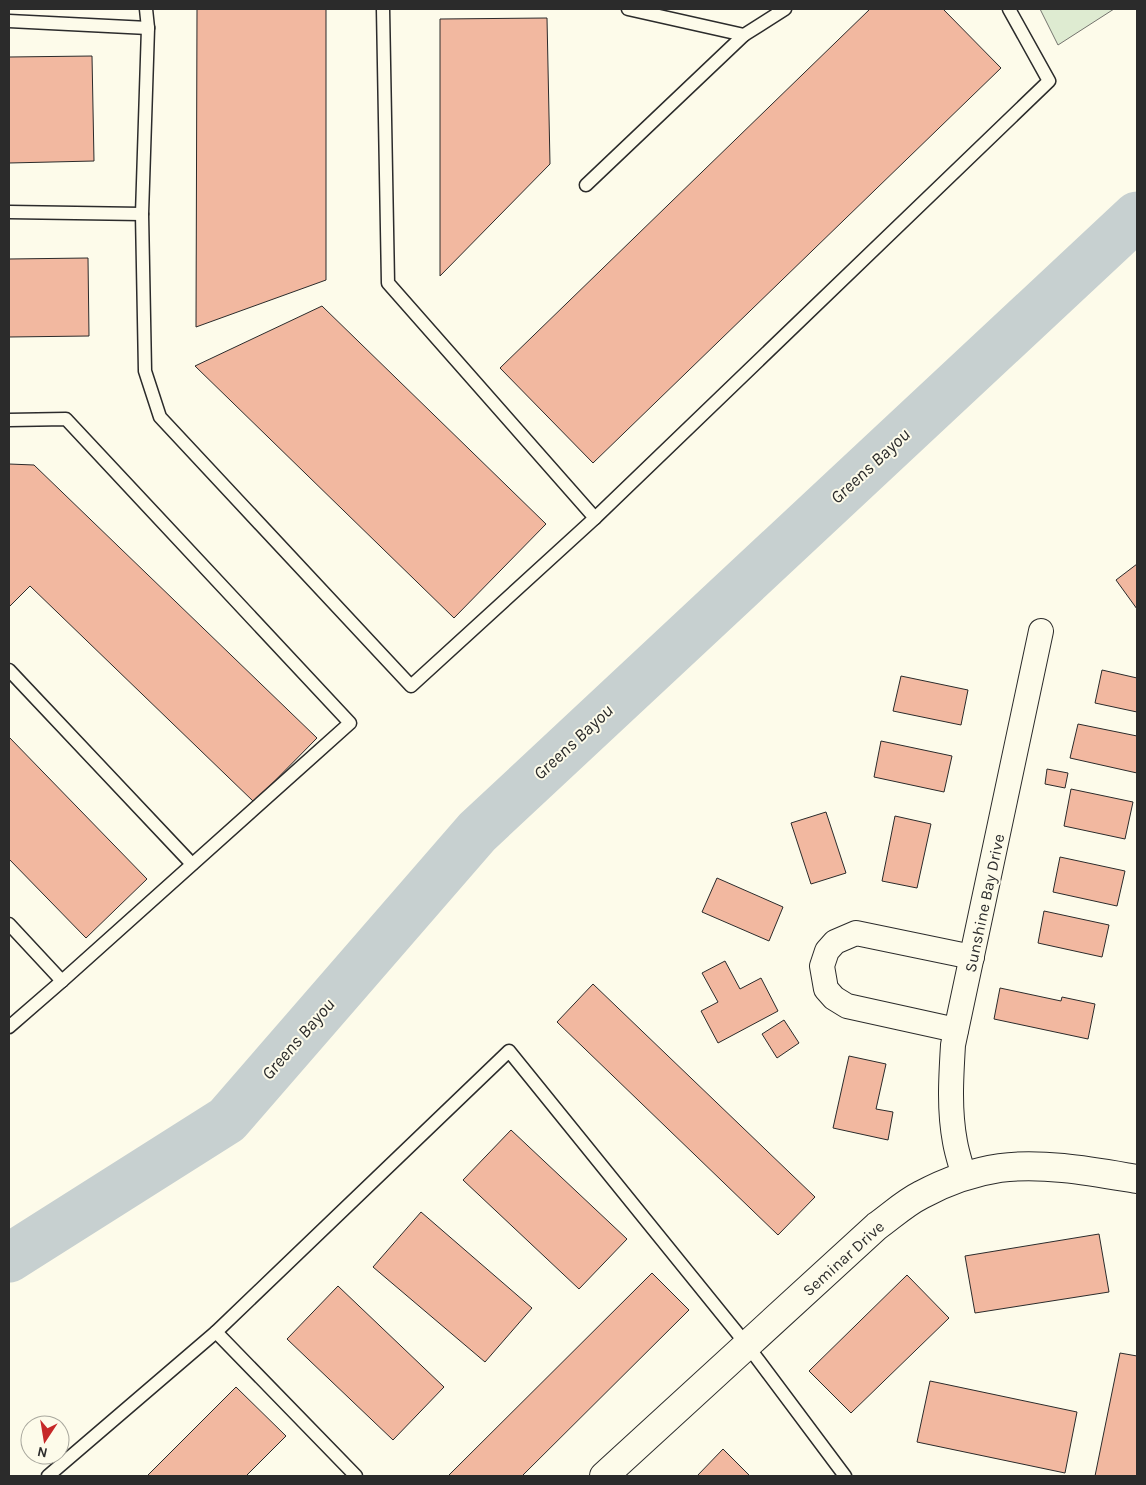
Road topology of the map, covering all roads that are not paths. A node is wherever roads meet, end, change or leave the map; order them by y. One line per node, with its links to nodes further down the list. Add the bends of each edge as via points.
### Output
1 (146, 9): 7 (lane)
2 (383, 9): 13 (lane, via 388,283)
3 (628, 9): 8 (lane)
4 (784, 9): 8 (lane)
5 (1009, 9): 13 (lane, via 1049,81)
6 (9, 21): 7 (lane)
7 (148, 28): 11 (lane)
8 (744, 35): 9 (lane)
9 (586, 185)
10 (9, 212): 11 (lane)
11 (142, 214): 13 (lane, via 145,371 160,417 411,686)
12 (9, 420): 16 (lane, via 66,419 350,722)
13 (595, 518)
14 (1041, 631): 18 (street, Sunshine Bay Drive)
15 (9, 670): 16 (lane)
16 (192, 864): 19 (lane)
17 (9, 924): 19 (lane)
18 (972, 957): 21 (street, Sunshine Bay Drive); 21 (street, via 856,933 835,942 827,951 822,966 826,989 847,1006)
19 (62, 981): 20 (lane)
20 (9, 1027)
21 (956, 1030): 22 (street, Sunshine Bay Drive, via 950,1086 951,1114)
22 (964, 1176): 23 (street, Seminar Drive, via 1001,1168 1040,1167); 25 (street, Seminar Drive, via 919,1195 877,1226)
23 (1137, 1179)
24 (216, 1332): 25 (lane, via 509,1051); 26 (lane); 27 (lane)
25 (747, 1345): 28 (street, Seminar Drive); 29 (lane)
26 (48, 1476)
27 (356, 1476)
28 (604, 1476)
29 (846, 1476)

